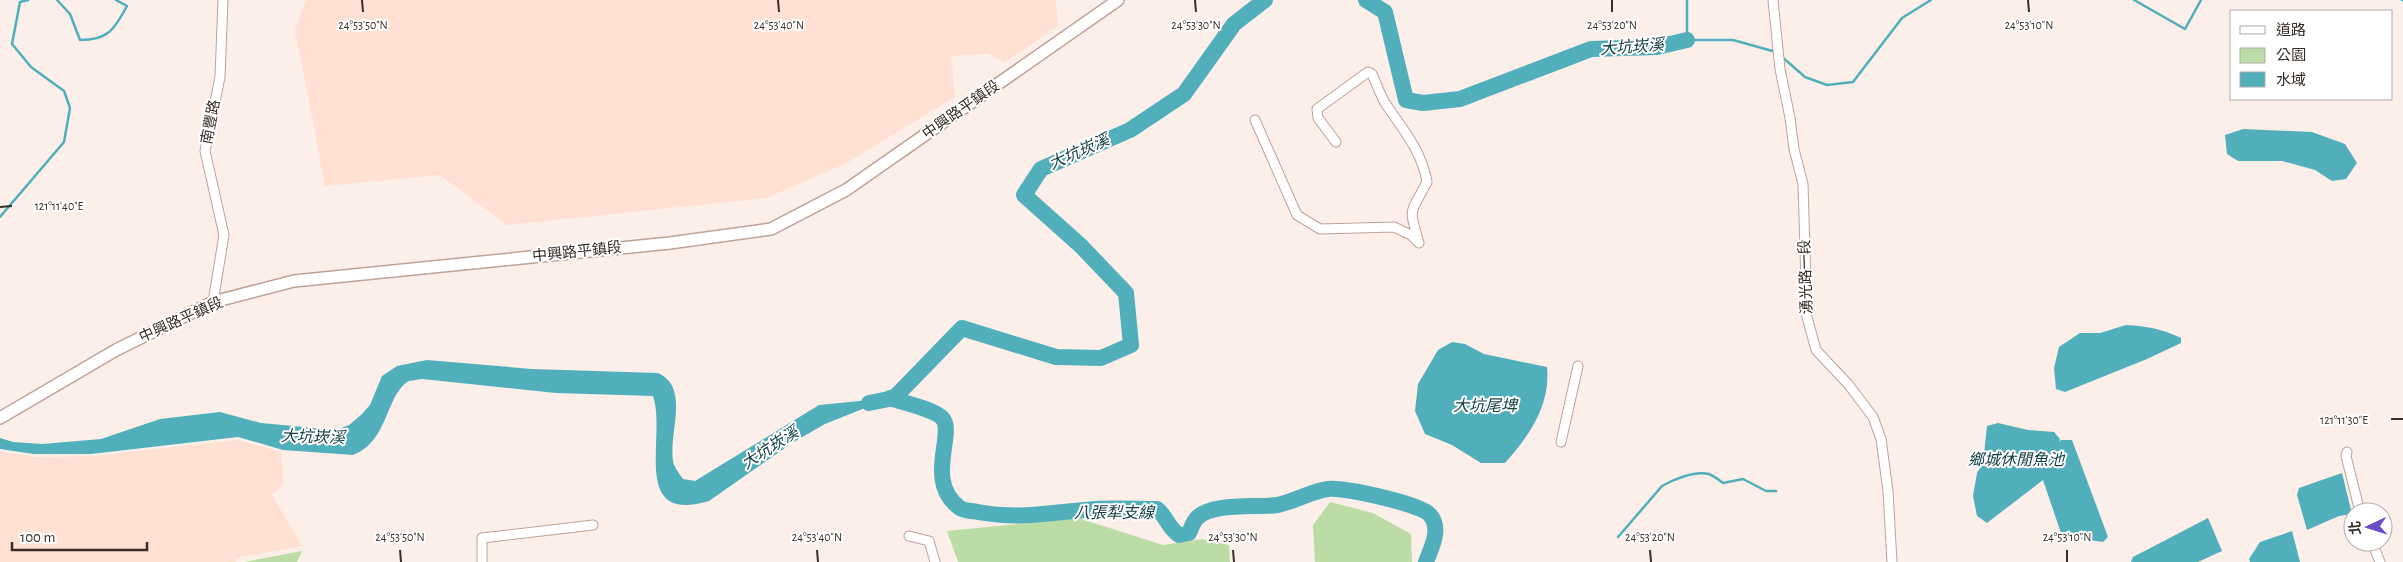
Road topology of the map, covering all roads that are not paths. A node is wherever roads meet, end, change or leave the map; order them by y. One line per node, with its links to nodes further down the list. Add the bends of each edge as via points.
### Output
1 (223, 0): 6 (street, 南豐路, via 220,77 205,151 224,235)
2 (1118, 0): 6 (street, 中興路平鎮段, via 846,190 770,228 670,242 294,281)
3 (1773, 0): 16 (street, 湧光路一段, via 1780,69 1803,184 1807,317 1816,350 1873,417 1881,440)
4 (1255, 120): 5 (street, via 1297,215 1320,229 1394,227 1419,243 1411,209 1427,182 1425,168 1411,139 1368,72 1317,108 1318,118)
5 (1336, 142)
6 (213, 302): 8 (street, 中興路平鎮段, via 116,350)
7 (1578, 366): 9 (street)
8 (0, 418)
9 (1561, 442)
10 (2347, 452): 11 (street)
11 (2358, 502)
12 (593, 525): 14 (street, via 482,538)
13 (908, 536): 15 (street, via 929,541)
14 (482, 562)
15 (935, 562)
16 (1892, 562)

